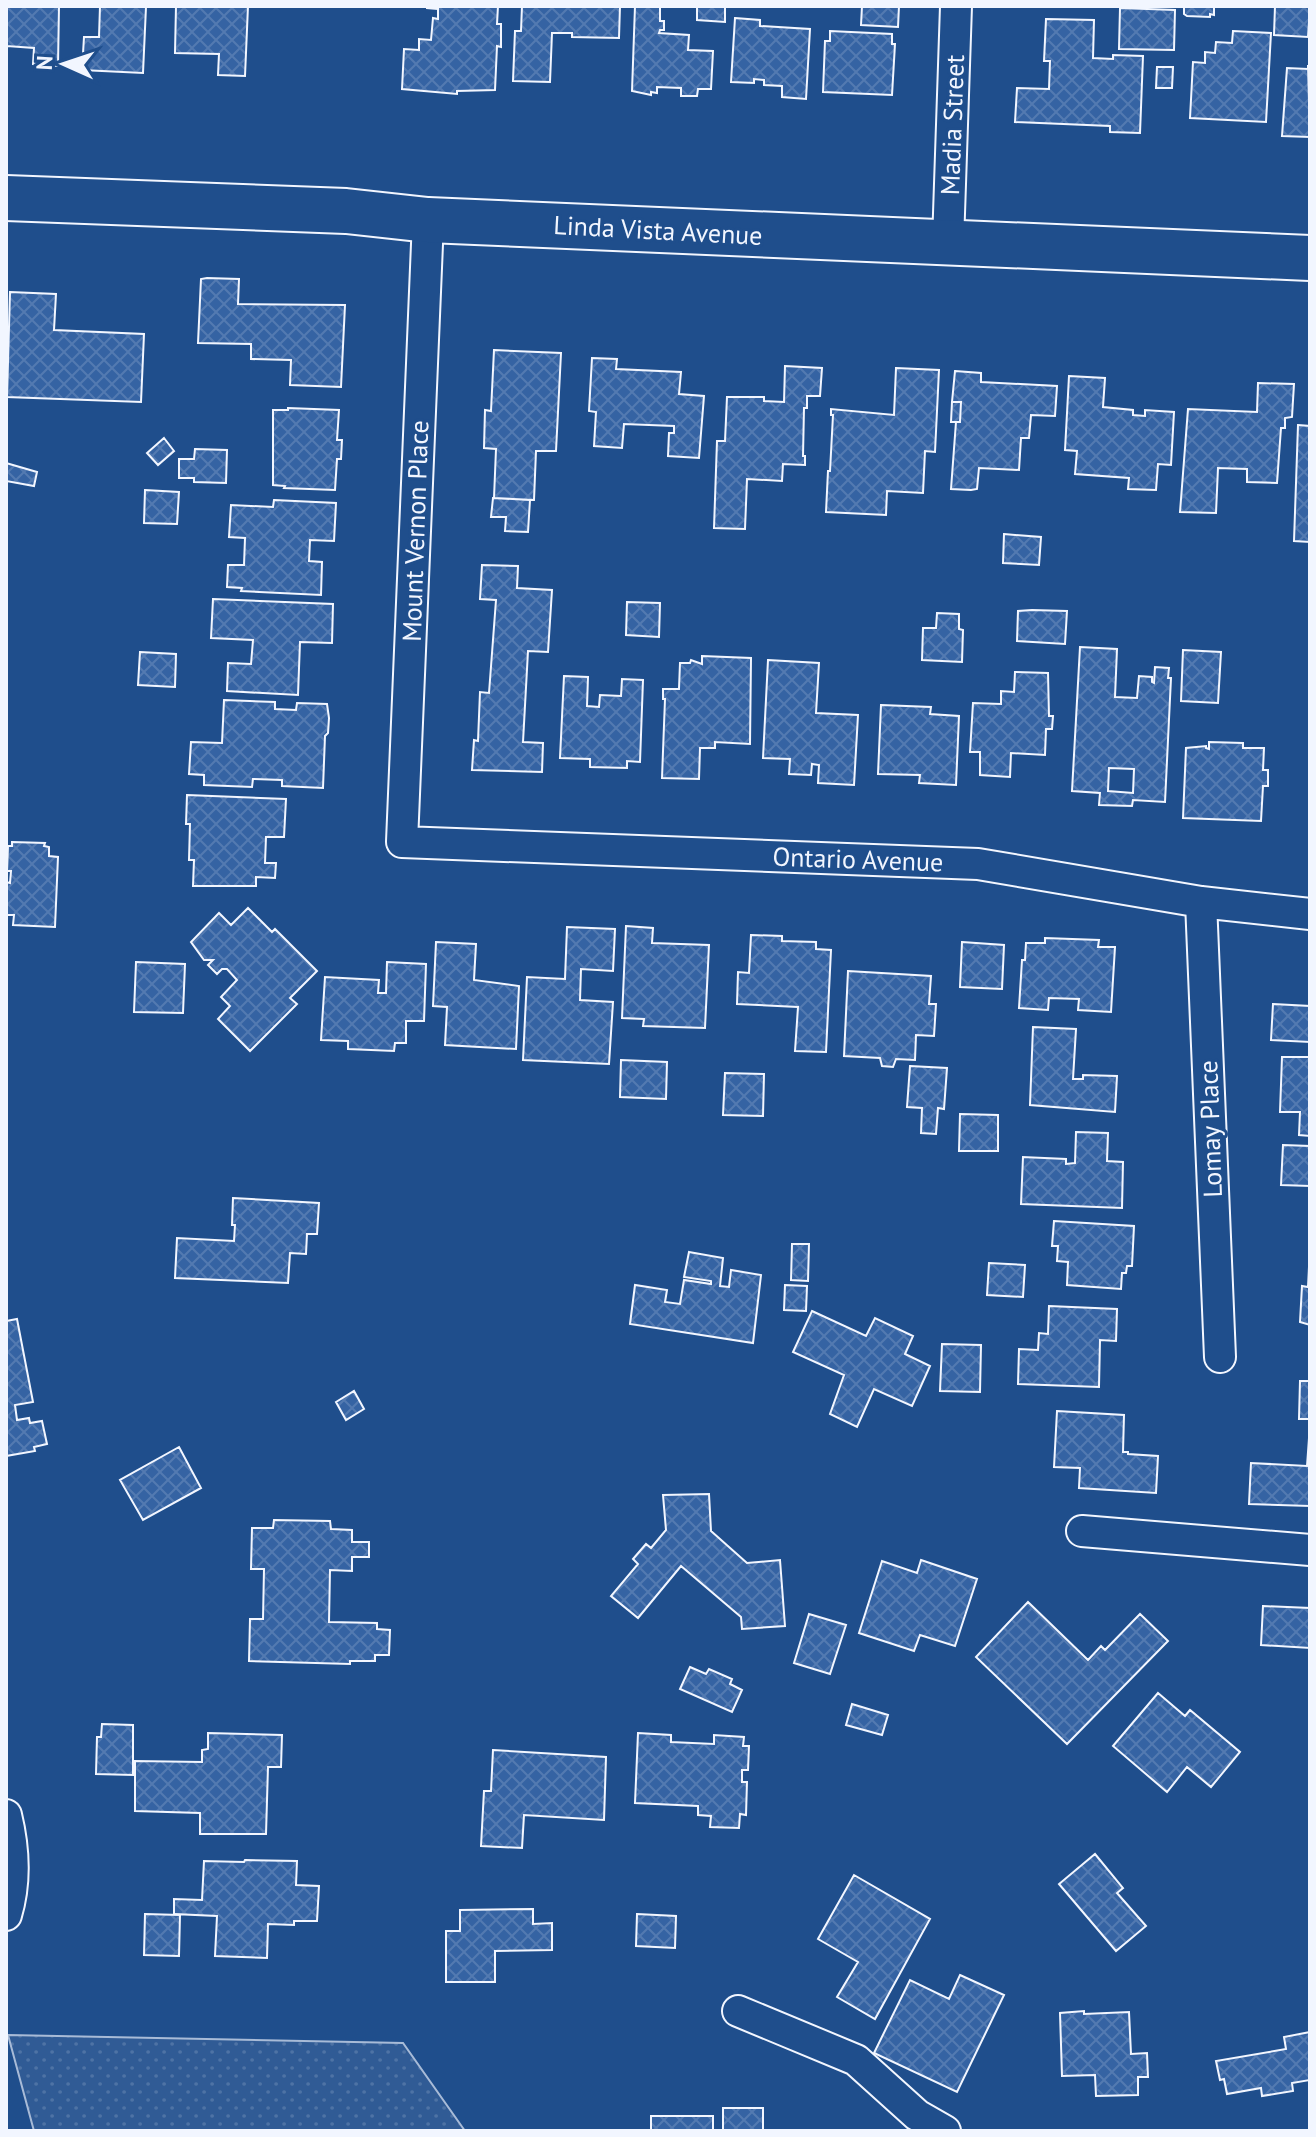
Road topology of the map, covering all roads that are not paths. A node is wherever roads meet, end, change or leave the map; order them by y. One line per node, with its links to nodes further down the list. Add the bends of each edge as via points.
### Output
1 (956, 6): 4 (street, Madia Street)
2 (6, 198): 3 (main road, Linda Vista Avenue, via 346,211)
3 (428, 220): 4 (main road, Linda Vista Avenue); 6 (street, Mount Vernon Place)
4 (948, 243): 5 (main road, Linda Vista Avenue)
5 (1310, 258)
6 (402, 842): 7 (street, Ontario Avenue, via 978,864)
7 (1201, 902): 8 (street, Ontario Avenue); 9 (street, Lomay Place)
8 (1310, 914)
9 (1220, 1357)
10 (1082, 1531): 11 (street)
11 (1310, 1550)
12 (6, 1815): 13 (street, via 13,1850)
13 (6, 1915)
14 (738, 2011): 15 (street, via 856,2060 917,2115)
15 (945, 2131)

